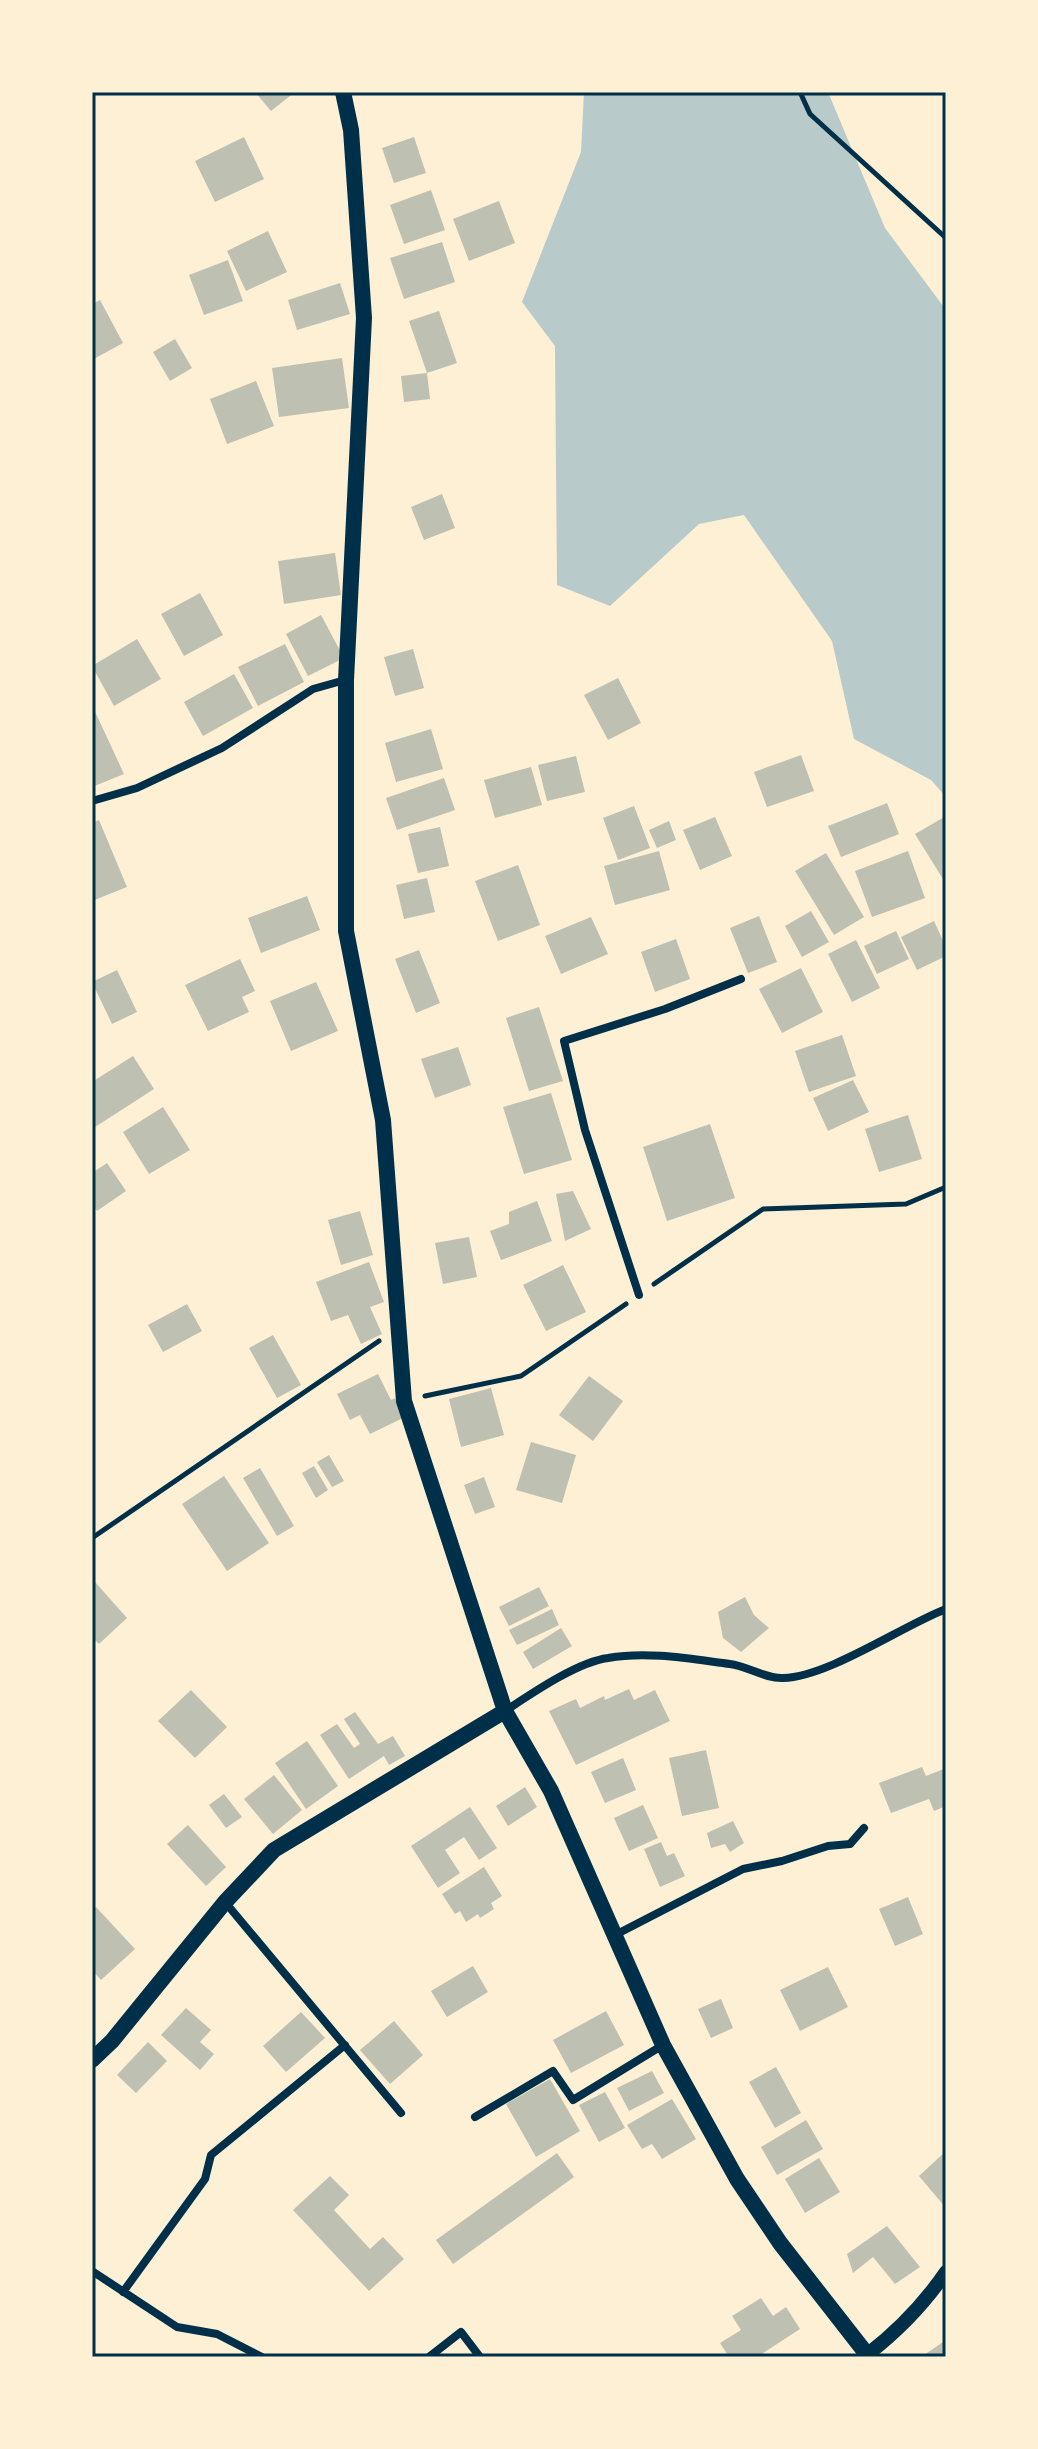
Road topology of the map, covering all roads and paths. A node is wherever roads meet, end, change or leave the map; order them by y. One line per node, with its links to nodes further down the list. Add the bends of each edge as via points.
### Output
1 (343, 92): 4 (main road, via 351,130 364,318)
2 (800, 92): 3 (path, via 810,114)
3 (946, 238)
4 (346, 680): 5 (street, via 313,689 222,748 137,788); 9 (main road, via 346,931 383,1120)
5 (92, 801)
6 (741, 979): 8 (street, via 564,1041 585,1130)
7 (946, 1187): 8 (path, via 906,1204 763,1209)
8 (639, 1295): 10 (path, via 521,1376)
9 (400, 1327): 10 (main road); 11 (path)
10 (404, 1401): 13 (main road)
11 (92, 1538)
12 (946, 1609): 13 (street, via 808,1674 781,1679 744,1666 693,1659 606,1658 553,1680)
13 (505, 1711): 15 (main road, via 274,1850); 16 (main road, via 551,1791)
14 (864, 1828): 16 (street, via 850,1844 743,1869)
15 (225, 1902): 17 (street); 19 (main road)
16 (615, 1935): 18 (main road)
17 (345, 2045): 20 (street); 24 (street, via 211,2155 205,2179)
18 (663, 2045): 21 (street, via 573,2100 553,2071); 25 (main road, via 737,2179)
19 (92, 2060)
20 (401, 2113)
21 (475, 2117)
22 (92, 2271): 24 (street)
23 (946, 2272): 25 (street, via 927,2299)
24 (123, 2292): 26 (street, via 177,2327 217,2334)
25 (868, 2356)
26 (262, 2357)
27 (429, 2357): 28 (street, via 461,2332)
28 (480, 2357)

